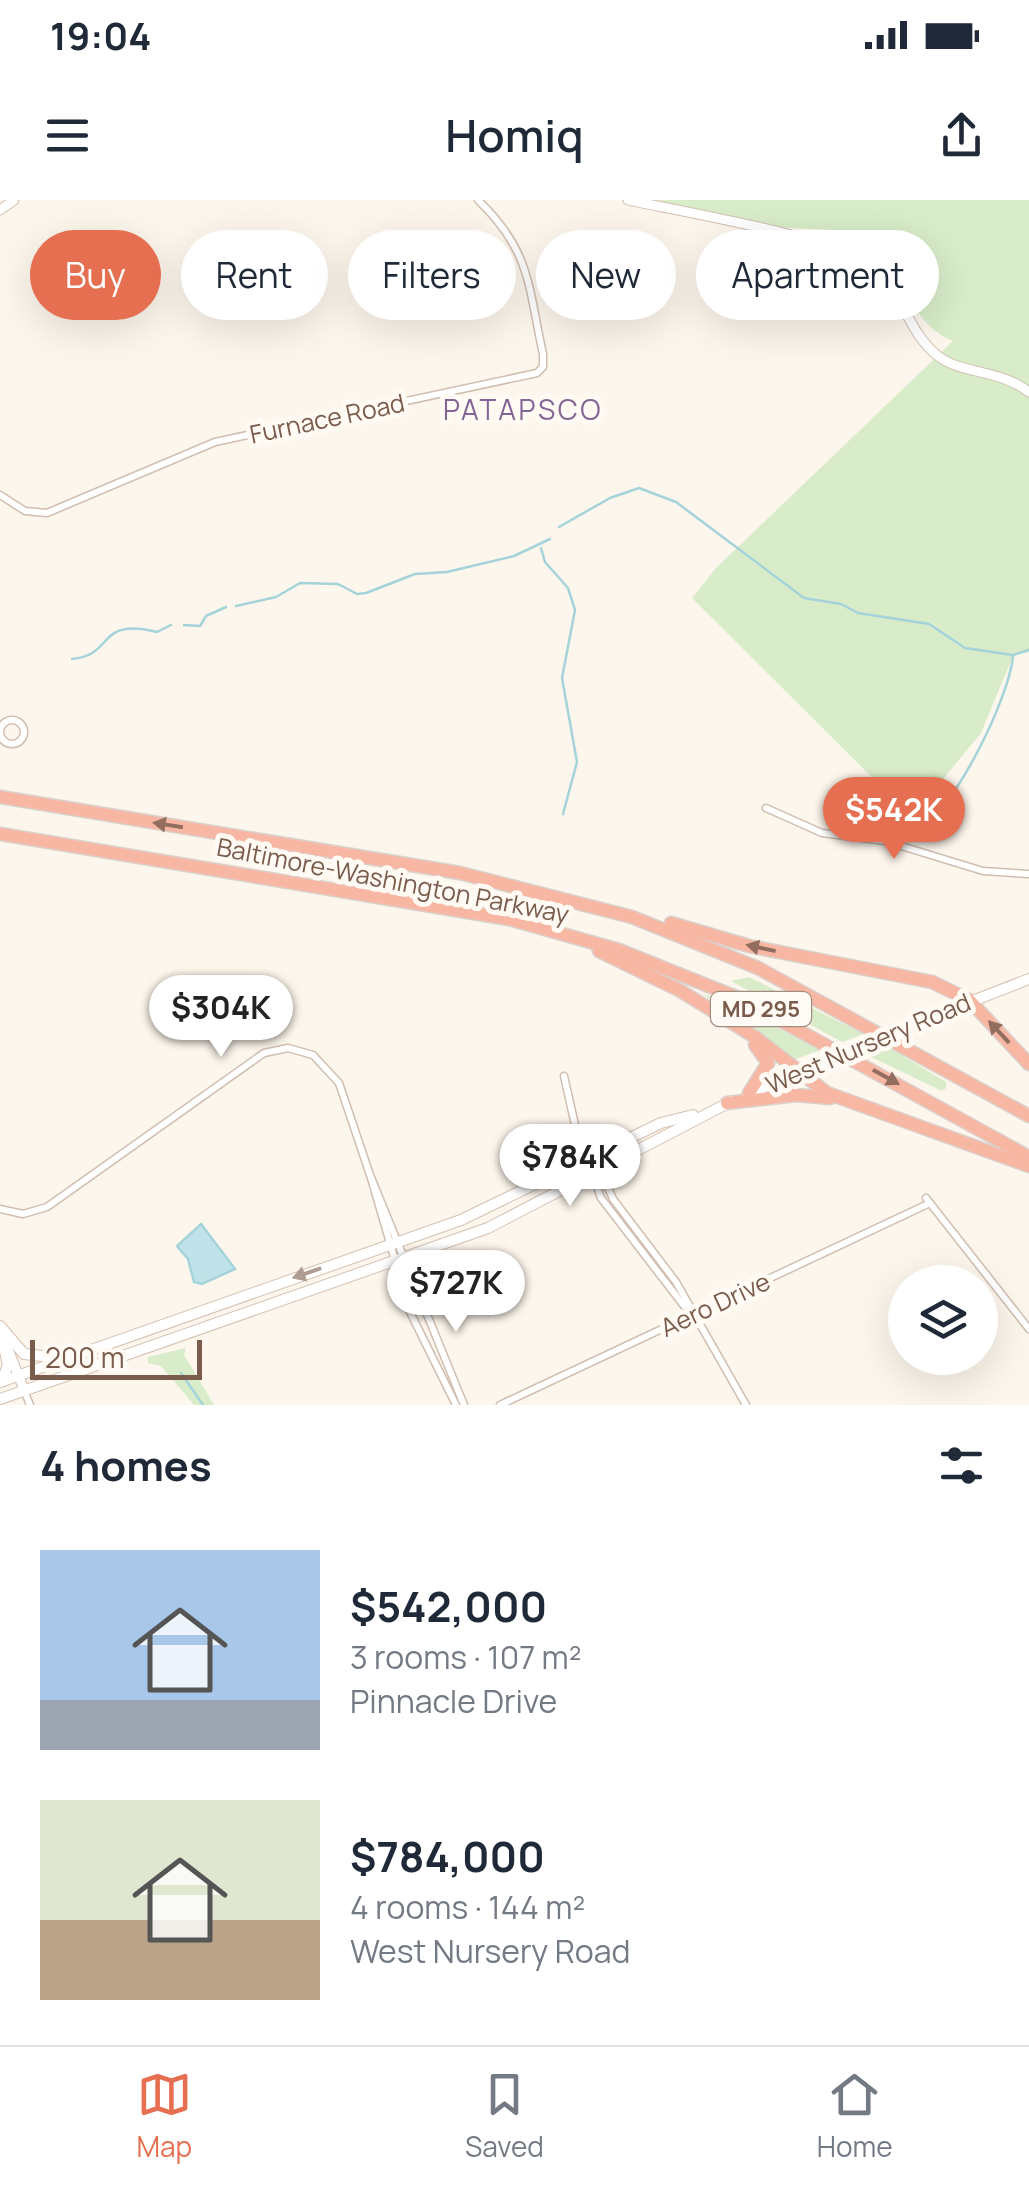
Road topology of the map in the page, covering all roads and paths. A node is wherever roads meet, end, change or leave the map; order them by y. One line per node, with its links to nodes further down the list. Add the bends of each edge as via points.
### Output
1 (14, 200): 4 (street)
2 (478, 200): 6 (street, Furnace Road, via 519,250 543,354 537,374 215,442 47,513 25,511)
3 (628, 200): 5 (street, via 859,255 894,289 935,354 1000,374)
4 (0, 210)
5 (1029, 392)
6 (0, 495)
7 (0, 799): 11 (highway, Baltimore-Washington Parkway / MD 295, one-way to 7)
8 (766, 808): 10 (street, via 822,833 885,841 983,871)
9 (0, 834): 12 (highway, Baltimore-Washington Parkway / MD 295)
10 (1029, 874)
11 (533, 888): 14 (highway, one-way to 11, via 922,978 749,946); 23 (highway, Baltimore-Washington Parkway / MD 295, via 632,917 758,968)
12 (472, 914): 15 (highway, via 594,949 680,990); 25 (highway, Baltimore-Washington Parkway / MD 295, one-way to 25, via 569,935 712,986)
13 (1029, 979): 14 (main road, West Nursery Road)
14 (969, 1000): 16 (highway, one-way to 14); 17 (main road, West Nursery Road, bridge)
15 (726, 1021): 17 (highway); 19 (highway, via 768,1063)
16 (1029, 1064)
17 (799, 1072): 19 (main road, West Nursery Road); 20 (highway)
18 (564, 1076): 26 (street)
19 (749, 1094): 21 (main road, West Nursery Road)
20 (842, 1100): 21 (highway, via 796,1095); 28 (highway)
21 (728, 1103): 22 (main road, West Nursery Road)
22 (709, 1111): 24 (main road, West Nursery Road); 27 (main road, West Nursery Road)
23 (1029, 1116)
24 (661, 1123): 26 (main road, West Nursery Road); 30 (main road, via 654,1135 597,1164)
25 (1029, 1157)
26 (587, 1160): 30 (street); 32 (main road, West Nursery Road)
27 (618, 1160): 30 (main road, West Nursery Road); 35 (street, via 607,1177 608,1190 676,1282)
28 (1029, 1166)
29 (370, 1175): 31 (street, via 331,1070 314,1055 276,1050 252,1060 47,1208 23,1214); 32 (street); 32 (street)
30 (592, 1175): 33 (main road, West Nursery Road, via 488,1228); 35 (street, via 614,1218)
31 (0, 1209)
32 (394, 1244): 33 (street); 34 (street); 38 (main road, West Nursery Road, one-way to 38)
33 (406, 1258): 34 (main road, West Nursery Road); 45 (street)
34 (393, 1262): 41 (main road, West Nursery Road); 44 (street)
35 (691, 1315): 37 (street, Aero Drive, via 928,1200); 46 (street, Aero Drive); 47 (street)
36 (0, 1329): 38 (main road, via 34,1358); 39 (street); 40 (main road, via 8,1365)
37 (1029, 1330)
38 (82, 1352): 39 (main road, West Nursery Road)
39 (19, 1375): 40 (main road, West Nursery Road); 41 (street)
40 (1, 1382)
41 (24, 1390): 42 (main road, West Nursery Road); 43 (street)
42 (0, 1399)
43 (30, 1405)
44 (456, 1405)
45 (464, 1405)
46 (500, 1405)
47 (746, 1405)

